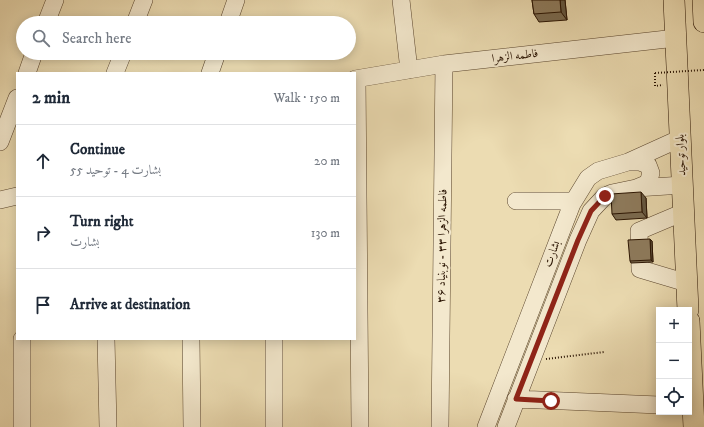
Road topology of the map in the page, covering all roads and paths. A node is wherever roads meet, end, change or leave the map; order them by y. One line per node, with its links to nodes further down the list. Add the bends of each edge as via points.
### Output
1 (55, 0): 7 (street)
2 (144, 0): 8 (street)
3 (236, 0): 9 (street)
4 (401, 0): 16 (street)
5 (674, 0): 11 (main road, بلوار توحید)
6 (703, 0): 10 (main road)
7 (49, 16)
8 (138, 16)
9 (230, 16)
10 (704, 22)
11 (676, 38): 15 (street, فاطمه الزهرا); 24 (main road, بلوار توحید)
12 (32, 60): 18 (street)
13 (120, 60): 19 (street)
14 (215, 60): 20 (street)
15 (444, 64): 16 (street, فاطمه الزهرا); 52 (street, فاطمه الزهرا ۳۳ - نوبنیاد ۳۶)
16 (409, 70): 21 (street, فاطمه الزهرا)
17 (704, 70): 22 (path, bridge, via 655,73)
18 (27, 72)
19 (115, 72)
20 (210, 72)
21 (356, 79): 51 (street)
22 (655, 86)
23 (16, 101): 25 (street)
24 (681, 138): 26 (street, بشارت); 27 (main road, بلوار توحید)
25 (0, 142)
26 (628, 162): 28 (street, via 648,165 651,173 648,183); 32 (street, بشارت, via 598,171 588,178)
27 (683, 185): 28 (street, بشارت); 33 (main road, بلوار توحید)
28 (636, 188): 42 (street, بشارت, via 605,196 591,211)
29 (16, 196): 30 (street)
30 (0, 200)
31 (516, 201): 32 (street)
32 (574, 201): 53 (street, بشارت)
33 (684, 212): 34 (main road, بلوار توحید); 34 (street, via 639,231 640,269)
34 (687, 283): 35 (main road, بلوار توحید)
35 (688, 307)
36 (22, 340): 47 (street)
37 (106, 340): 48 (street)
38 (192, 340): 49 (street)
39 (274, 340): 50 (street)
40 (690, 343): 43 (main road)
41 (604, 352): 42 (path)
42 (531, 361): 44 (street, بشارت)
43 (690, 379)
44 (516, 399): 45 (street); 54 (street, بشارت)
45 (656, 405)
46 (692, 413): 55 (main road)
47 (22, 427)
48 (108, 427)
49 (192, 427)
50 (274, 427)
51 (360, 427)
52 (440, 427)
53 (486, 427)
54 (506, 427)
55 (694, 427)

